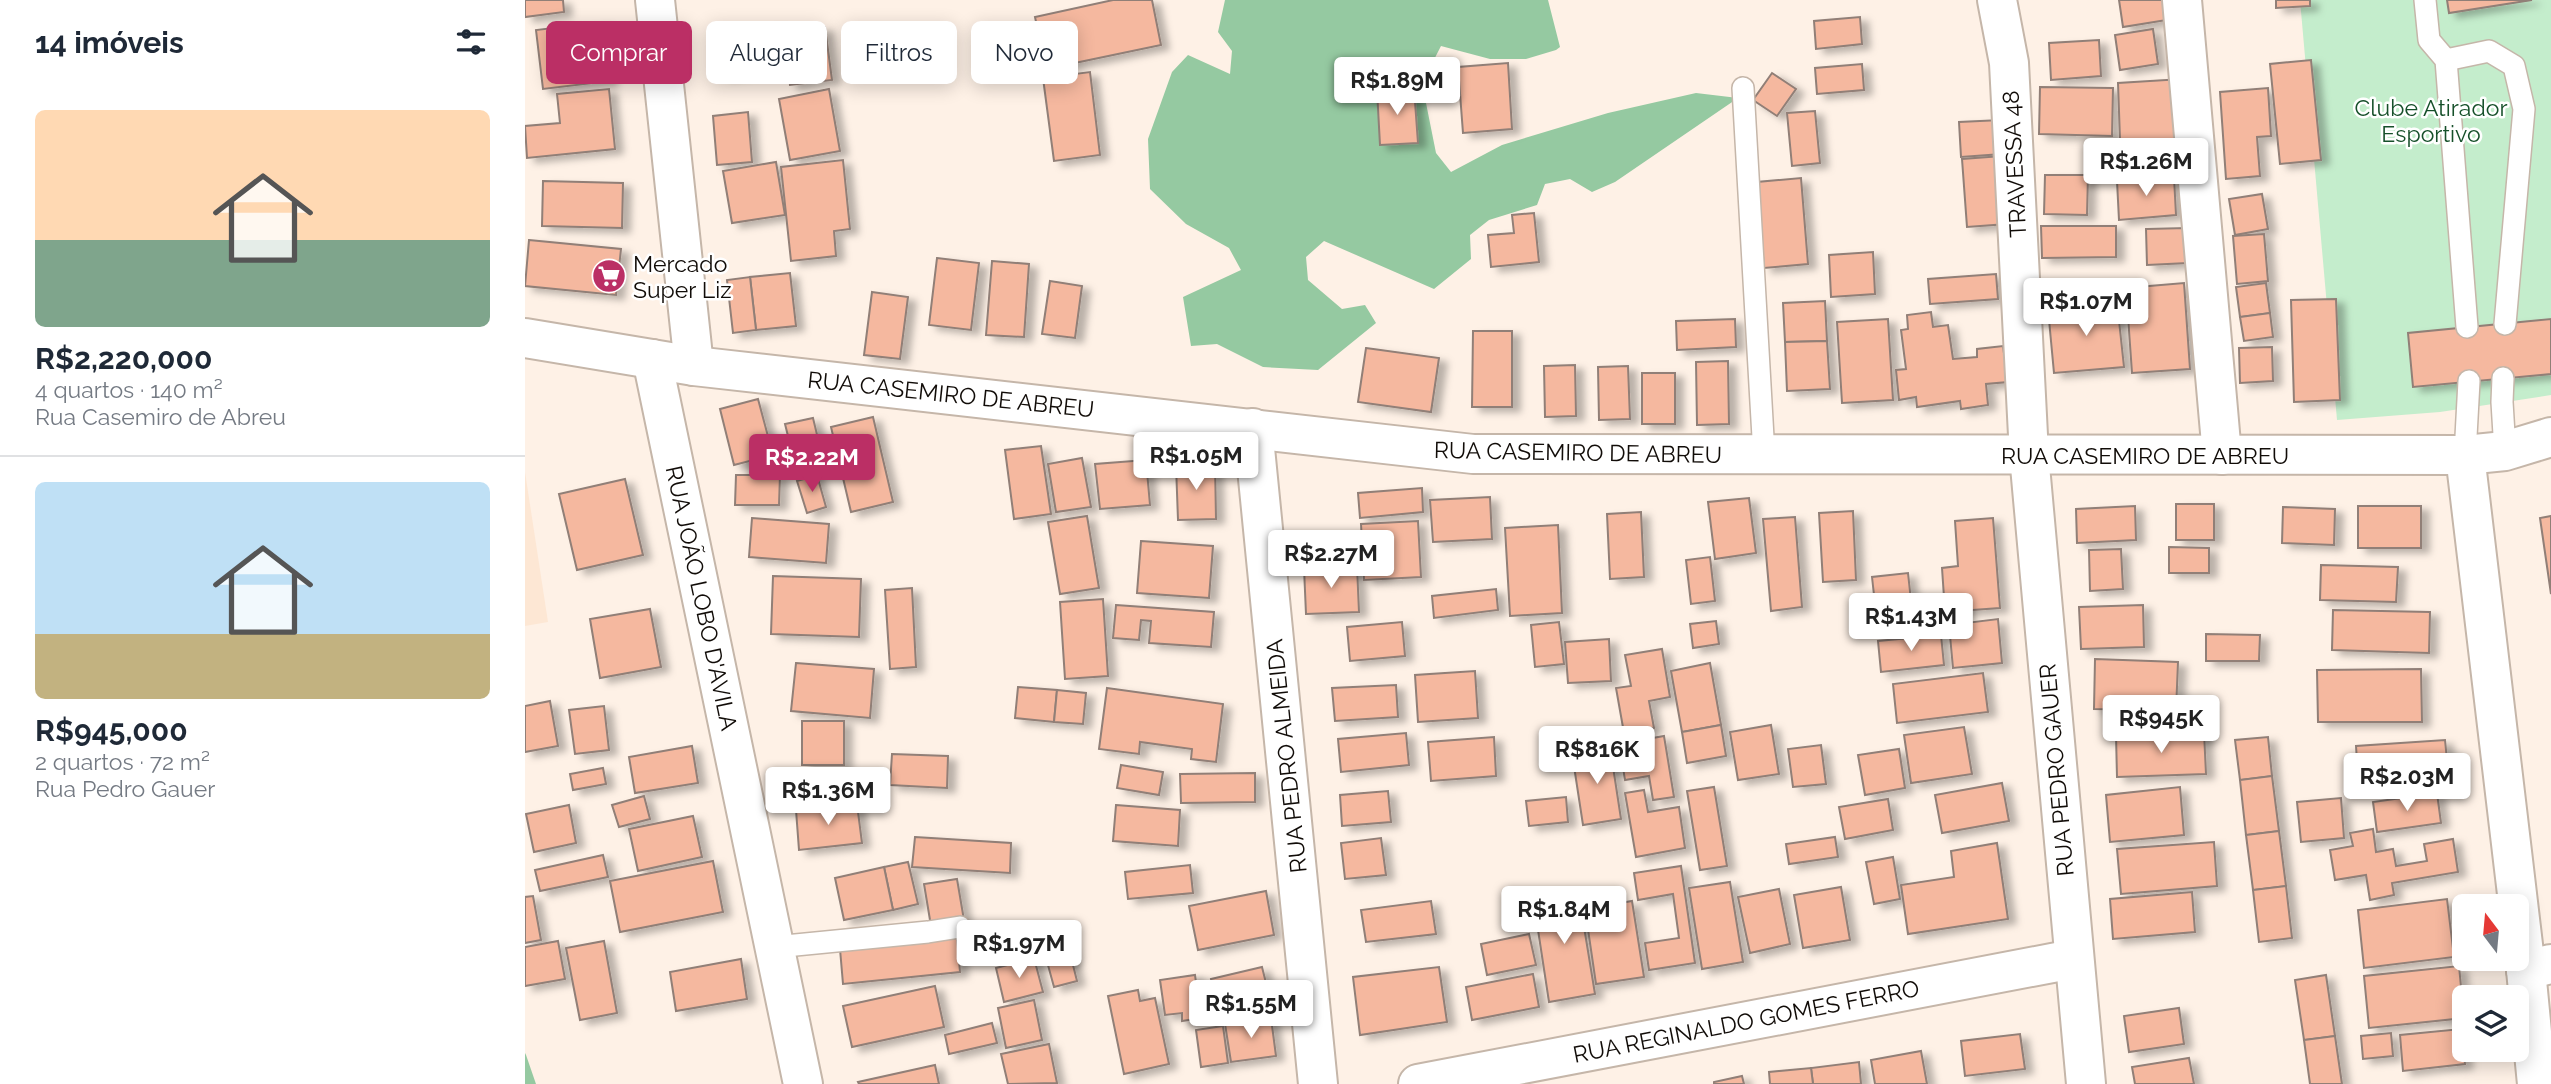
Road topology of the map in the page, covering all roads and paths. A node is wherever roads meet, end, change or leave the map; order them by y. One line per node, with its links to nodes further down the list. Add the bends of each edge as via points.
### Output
1 (655, 0): 11 (street)
2 (1997, 0): 18 (street, TRAVESSA 48, via 2009,63)
3 (2182, 0): 19 (street)
4 (2425, 0): 5 (lane, via 2429,40)
5 (2446, 60): 7 (lane, via 2489,51 2514,66 2524,109); 8 (lane)
6 (1743, 88): 17 (lane)
7 (2505, 324)
8 (2467, 327)
9 (525, 338): 10 (street, RUA CASEMIRO DE ABREU)
10 (652, 359): 11 (street, RUA CASEMIRO DE ABREU); 22 (street, RUA JOÃO LOBO D'AVILA)
11 (694, 366): 14 (street, RUA CASEMIRO DE ABREU)
12 (2504, 378): 16 (lane)
13 (2469, 381): 20 (lane)
14 (1253, 428): 17 (street, RUA CASEMIRO DE ABREU, via 1473,454); 26 (street, RUA PEDRO ALMEIDA)
15 (2551, 437): 16 (street, RUA CASEMIRO DE ABREU)
16 (2505, 451): 20 (street, RUA CASEMIRO DE ABREU)
17 (1764, 455): 18 (street, RUA CASEMIRO DE ABREU)
18 (2029, 455): 19 (street, RUA CASEMIRO DE ABREU); 23 (street, RUA PEDRO GAUER)
19 (2222, 455): 20 (street, RUA CASEMIRO DE ABREU)
20 (2465, 455): 24 (street)
21 (960, 927): 22 (lane)
22 (775, 947): 25 (street, RUA JOÃO LOBO D'AVILA)
23 (2073, 958): 27 (street, RUA REGINALDO GOMES FERRO); 28 (street, RUA PEDRO GAUER)
24 (2538, 967): 29 (street)
25 (803, 1084)
26 (1318, 1084)
27 (1418, 1084)
28 (2086, 1084)
29 (2537, 1084)

